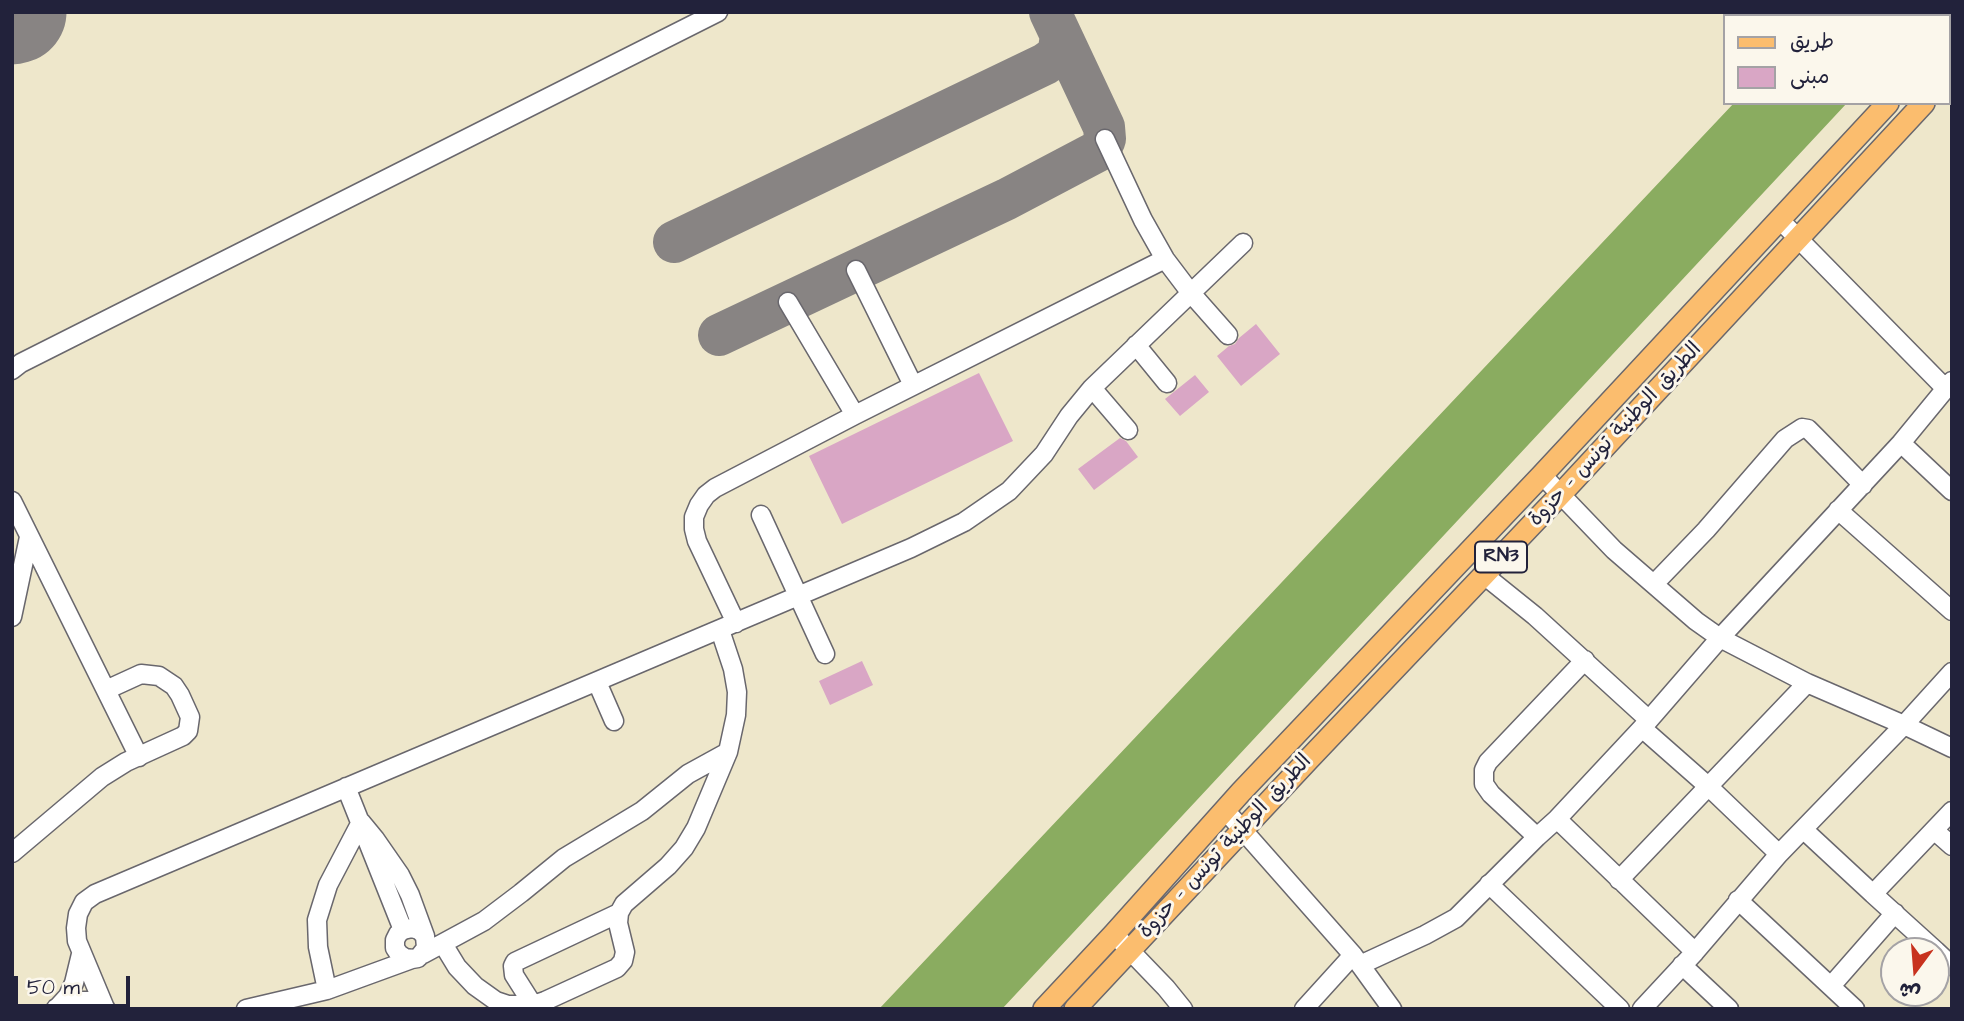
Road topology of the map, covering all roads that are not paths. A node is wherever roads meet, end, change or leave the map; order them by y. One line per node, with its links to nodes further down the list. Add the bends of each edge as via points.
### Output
1 (718, 12): 14 (street)
2 (1886, 105): 5 (main road, الطريق الوطنية تونس - حزوة / RN3)
3 (1922, 105): 6 (main road, الطريق الوطنية تونس - حزوة / RN3)
4 (1105, 139): 8 (street)
5 (1779, 219): 6 (street); 22 (main road, الطريق الوطنية تونس - حزوة / RN3)
6 (1799, 239): 16 (street); 25 (main road, الطريق الوطنية تونس - حزوة / RN3)
7 (1243, 243): 10 (street)
8 (1165, 259): 10 (street); 17 (street)
9 (856, 270): 17 (street)
10 (1191, 292): 12 (street); 13 (street)
11 (788, 302): 19 (street)
12 (1228, 335)
13 (1136, 345): 15 (street); 18 (street)
14 (12, 370)
15 (1167, 383)
16 (1949, 384): 21 (street)
17 (913, 385): 19 (street)
18 (1092, 388): 20 (street); 32 (street, via 1027,473 988,506 938,536)
19 (855, 415): 35 (street, via 715,488 699,505 694,529)
20 (1128, 429)
21 (1901, 443): 23 (street); 24 (street)
22 (1542, 475): 25 (street); 51 (main road, الطريق الوطنية تونس - حزوة / RN3)
23 (1863, 485): 27 (street); 31 (street, via 1802,428 1785,439)
24 (1952, 491)
25 (1560, 495): 30 (main road, الطريق الوطنية تونس - حزوة / RN3); 31 (street)
26 (12, 501): 29 (street)
27 (1838, 510): 33 (street); 36 (street)
28 (761, 515): 32 (street)
29 (29, 537): 34 (street); 42 (street)
30 (1484, 575): 38 (street); 55 (main road, الطريق الوطنية تونس - حزوة / RN3)
31 (1654, 584): 36 (street)
32 (798, 596): 35 (street); 37 (street)
33 (1952, 611)
34 (12, 617)
35 (728, 626): 40 (street); 47 (street, via 737,715)
36 (1720, 638): 41 (street); 44 (street)
37 (825, 654)
38 (1585, 660): 44 (street); 58 (street, via 1484,771 1491,794)
39 (1952, 672): 45 (street)
40 (597, 682): 43 (street); 49 (street)
41 (1807, 683): 45 (street); 50 (street)
42 (106, 690): 48 (street); 48 (street, via 132,676 150,674 167,680 180,695 190,717 188,731)
43 (614, 721)
44 (1645, 724): 50 (street); 53 (street)
45 (1904, 725): 46 (street); 56 (street)
46 (1952, 748)
47 (728, 752): 66 (street, via 684,848 631,896); 71 (street, via 688,774 642,811 564,858 503,907)
48 (139, 757): 60 (street, via 91,785)
49 (346, 787): 54 (street); 75 (street, via 95,894 78,914)
50 (1709, 787): 61 (street); 62 (street)
51 (1225, 810): 55 (street); 69 (main road, الطريق الوطنية تونس - حزوة / RN3)
52 (1952, 811): 57 (street)
53 (1557, 819): 58 (street); 62 (street)
54 (361, 822): 68 (street); 73 (street, via 410,895); 79 (street, via 338,864 317,920)
55 (1243, 830): 72 (main road, الطريق الوطنية تونس - حزوة / RN3); 76 (street)
56 (1804, 830): 61 (street); 64 (street)
57 (1934, 831): 59 (street); 64 (street)
58 (1537, 837): 63 (street)
59 (1952, 846)
60 (12, 853)
61 (1779, 854): 65 (street)
62 (1619, 880): 74 (street)
63 (1489, 884): 76 (street, via 1448,924); 89 (street)
64 (1873, 894): 67 (street)
65 (1738, 900): 74 (street); 78 (street)
66 (619, 913): 80 (street, via 625,952 617,968); 80 (street, via 515,962 514,975)
67 (1895, 913): 70 (street); 78 (street)
68 (404, 930): 73 (street, via 419,930); 73 (street, via 395,940 399,954 405,958)
69 (1114, 934): 72 (street); 84 (main road, الطريق الوطنية تونس - حزوة / RN3)
70 (1921, 937)
71 (443, 944): 73 (street); 80 (street, via 457,967 485,994 508,1005)
72 (1129, 949): 85 (main road, الطريق الوطنية تونس - حزوة / RN3); 86 (street)
73 (420, 950): 79 (street)
74 (1695, 952): 77 (street)
75 (81, 954): 81 (street, via 75,983); 82 (street)
76 (1356, 960): 87 (street); 88 (street)
77 (1682, 965): 90 (street); 91 (street)
78 (1831, 986): 92 (street)
79 (327, 990): 83 (street)
80 (533, 1005)
81 (57, 1008): 82 (street, via 73,1001 90,1001)
82 (105, 1008)
83 (246, 1009)
84 (1044, 1009)
85 (1075, 1009)
86 (1183, 1009)
87 (1304, 1009)
88 (1392, 1009)
89 (1620, 1009)
90 (1642, 1009)
91 (1729, 1009)
92 (1855, 1009)

